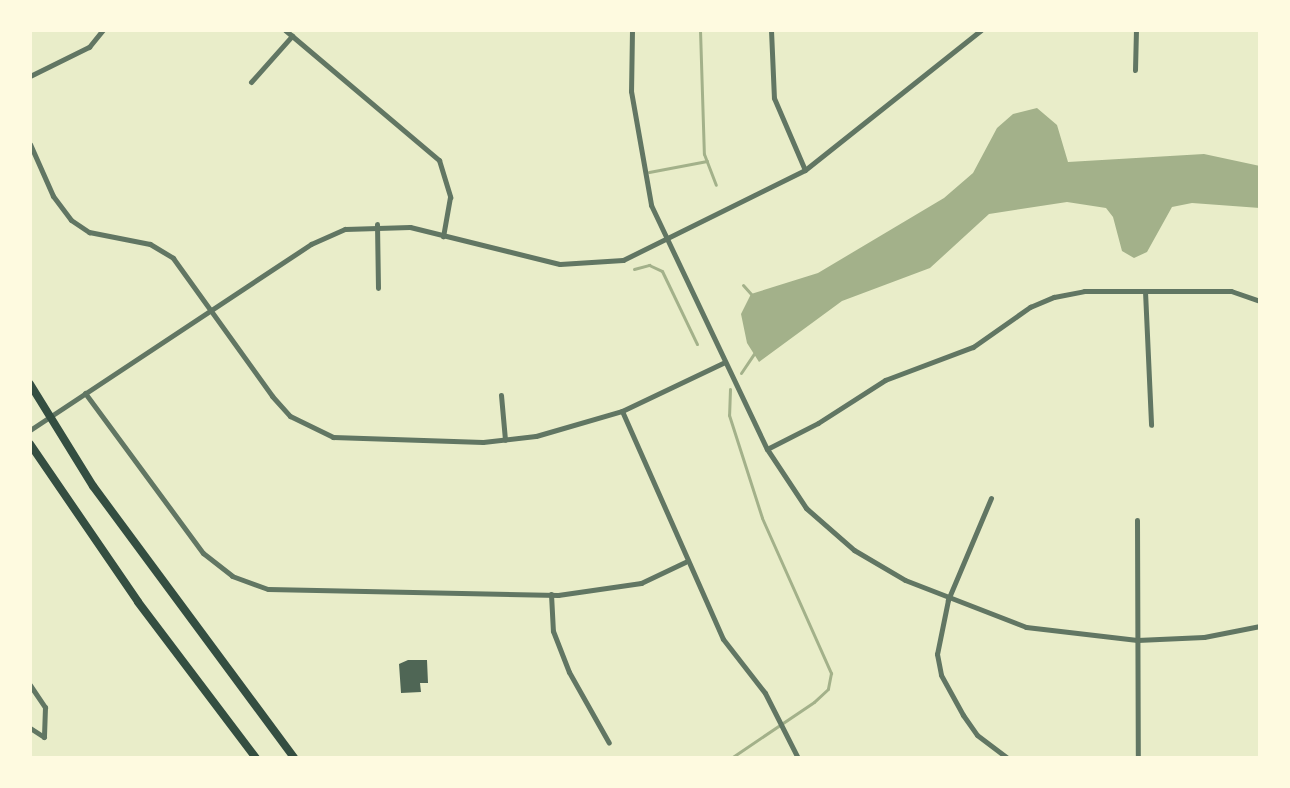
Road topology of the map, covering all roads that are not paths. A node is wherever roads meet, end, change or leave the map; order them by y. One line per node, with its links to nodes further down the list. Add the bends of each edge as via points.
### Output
1 (103, 30): 9 (street, via 89,47)
2 (285, 30): 7 (street)
3 (632, 30): 15 (street, via 631,89 639,149 651,205)
4 (771, 30): 12 (street, via 774,98)
5 (1136, 30): 8 (street)
6 (977, 31): 12 (street)
7 (292, 36): 10 (street); 14 (street, via 439,160 450,197)
8 (1135, 70)
9 (30, 76)
10 (251, 82)
11 (30, 144): 19 (street, via 53,196 71,220 99,235 162,250)
12 (805, 170): 15 (street)
13 (377, 224): 14 (street); 16 (street); 19 (street, via 327,235)
14 (443, 236): 15 (street, via 560,264 623,260)
15 (667, 241): 20 (street)
16 (378, 288)
17 (1145, 291): 18 (street, via 1231,291); 26 (street); 30 (street, via 1084,291 1040,302 973,347 885,380)
18 (1260, 301)
19 (211, 309): 22 (street); 28 (street, via 272,396 313,429 353,441)
20 (725, 362): 24 (street); 30 (street)
21 (30, 384): 25 (highway)
22 (85, 393): 25 (street); 34 (street, via 203,553 232,576 289,591)
23 (501, 395): 28 (street)
24 (622, 411): 28 (street); 33 (street)
25 (49, 417): 27 (street); 42 (highway, via 102,498)
26 (1151, 425)
27 (30, 430)
28 (505, 440)
29 (30, 444): 41 (highway, via 138,602)
30 (767, 449): 35 (street, via 806,508 854,550)
31 (991, 498): 35 (street)
32 (1137, 520): 37 (street)
33 (685, 562): 34 (street, via 641,583); 43 (street, via 733,656 774,710)
34 (551, 594): 40 (street, via 553,631)
35 (948, 600): 37 (street, via 1026,627); 44 (street, via 938,638 941,675 977,735)
36 (1260, 626): 37 (street, via 1204,637)
37 (1137, 640): 45 (street)
38 (30, 685): 39 (street, via 45,707 44,737)
39 (30, 728)
40 (609, 743)
41 (256, 758)
42 (294, 758)
43 (798, 758)
44 (1008, 758)
45 (1138, 758)

